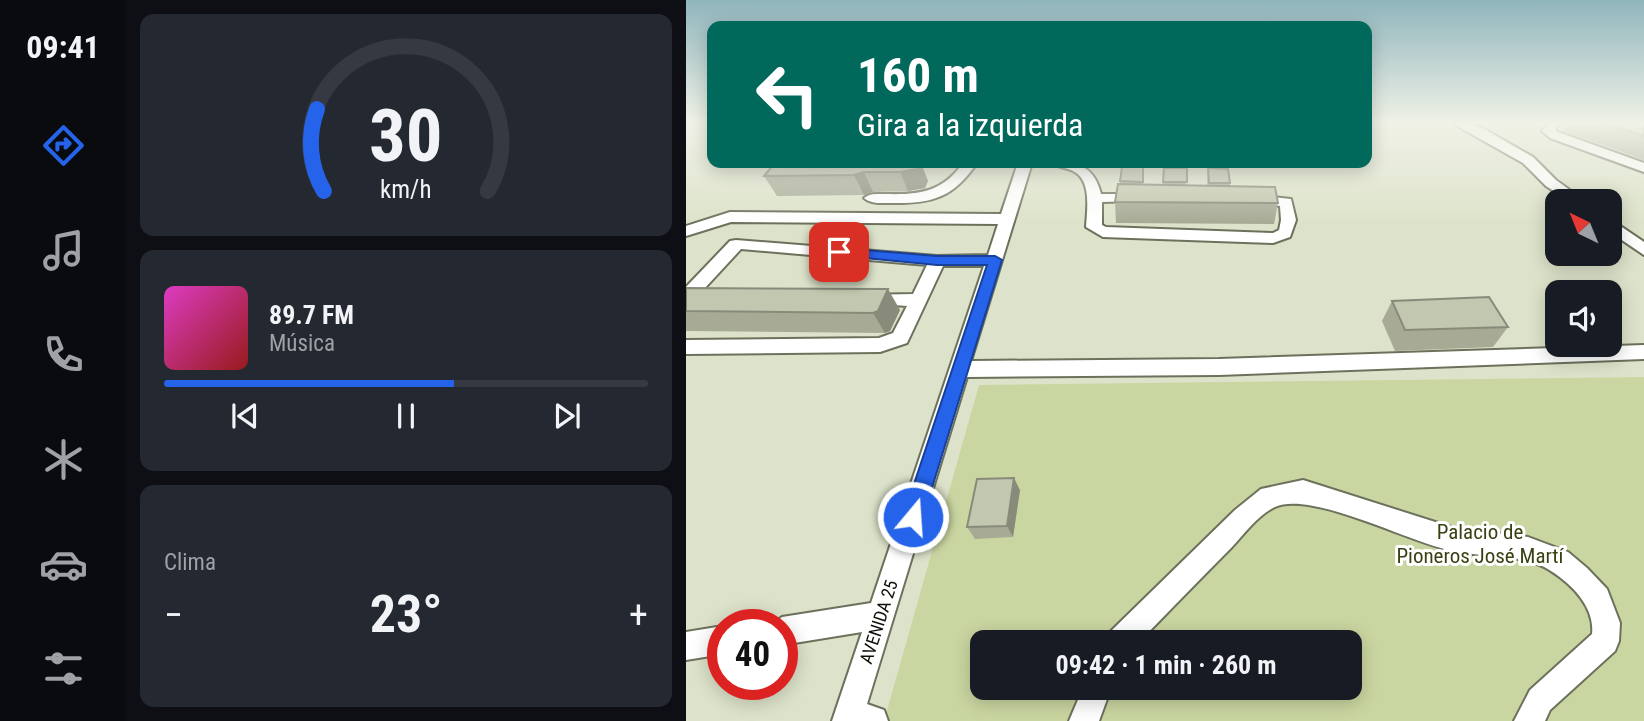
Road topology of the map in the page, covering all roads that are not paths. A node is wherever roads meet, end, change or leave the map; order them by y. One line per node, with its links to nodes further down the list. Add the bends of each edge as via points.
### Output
1 (1520, 156): 7 (street)
2 (1610, 156): 6 (street)
3 (967, 168): 9 (street, via 960,180 934,195)
4 (1023, 168): 12 (street, AVENIDA 25)
5 (1080, 168): 10 (street)
6 (1644, 168)
7 (1560, 189)
8 (1150, 197): 10 (street)
9 (871, 198)
10 (1095, 198): 11 (street, via 1094,227 1102,232 1273,238 1287,232 1286,202)
11 (1241, 199)
12 (1008, 219): 14 (street, via 730,217); 16 (street, AVENIDA 25)
13 (1622, 230): 15 (street)
14 (686, 231)
15 (1641, 240)
16 (995, 260): 17 (street); 24 (street, AVENIDA 25)
17 (937, 261): 19 (street, via 741,244); 21 (street)
18 (716, 295): 19 (street)
19 (688, 296)
20 (851, 299): 21 (street)
21 (918, 300): 22 (street, via 900,338 880,345)
22 (686, 347)
23 (1644, 352): 24 (street, via 1219,367)
24 (960, 369): 25 (street, AVENIDA 25)
25 (882, 615): 26 (street); 31 (street, AVENIDA 25)
26 (798, 628)
27 (1132, 630): 33 (street, via 1269,497 1303,491 1451,539 1528,549 1559,561 1585,584 1598,598 1607,623 1605,641 1540,700)
28 (707, 643): 29 (street)
29 (686, 646)
30 (1092, 700): 32 (street)
31 (856, 718)
32 (1084, 721)
33 (1529, 721)

